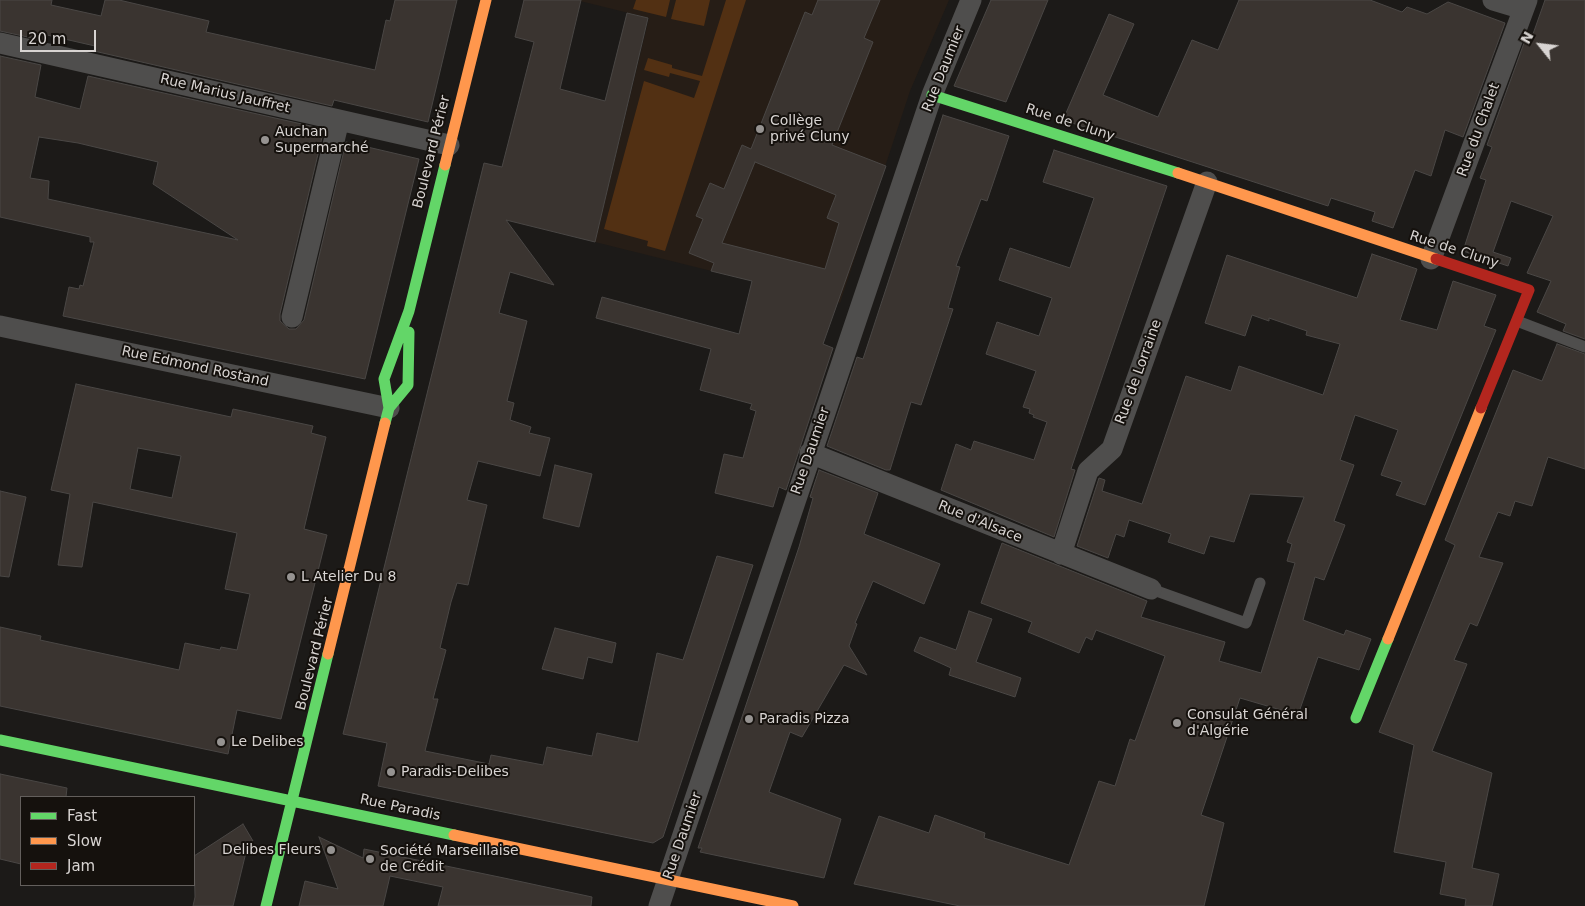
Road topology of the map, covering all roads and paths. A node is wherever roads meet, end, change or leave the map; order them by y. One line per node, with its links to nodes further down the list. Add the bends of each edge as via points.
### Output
1 (486, 0): 8 (street, Boulevard Périer)
2 (972, 0): 6 (street, Rue Daumier)
3 (1493, 0): 4 (street)
4 (1525, 4): 10 (street, Rue du Chalet)
5 (0, 43): 7 (street, Rue Marius Jauffret)
6 (932, 95): 9 (street, Rue de Cluny); 17 (street, Rue Daumier)
7 (339, 120): 8 (street, Rue Marius Jauffret); 12 (street)
8 (449, 145): 11 (street, Boulevard Périer)
9 (1206, 182): 10 (street, Rue de Cluny); 18 (street, Rue de Lorraine, via 1112,449 1088,471)
10 (1431, 259): 13 (street, Rue de Cluny, via 1529,290)
11 (409, 311): 16 (street, Boulevard Périer, via 384,380); 16 (street, Boulevard Périer, via 408,385)
12 (292, 317)
13 (1517, 321): 15 (lane); 21 (street, Rue de Cluny)
14 (0, 326): 16 (street, Rue Edmond Rostand)
15 (1585, 347)
16 (389, 408): 23 (street, Boulevard Périer)
17 (810, 453): 18 (street, Rue d'Alsace); 24 (street, Rue Daumier)
18 (1061, 554): 20 (street, Rue d'Alsace)
19 (1260, 583): 20 (lane, via 1246,623)
20 (1151, 589)
21 (1356, 718)
22 (0, 740): 23 (street, Rue Paradis)
23 (292, 800): 24 (street, Rue Paradis); 25 (street, Boulevard Périer)
24 (668, 879): 26 (street, Rue Daumier); 27 (street, Rue Paradis)
25 (266, 906)
26 (659, 906)
27 (794, 906)

